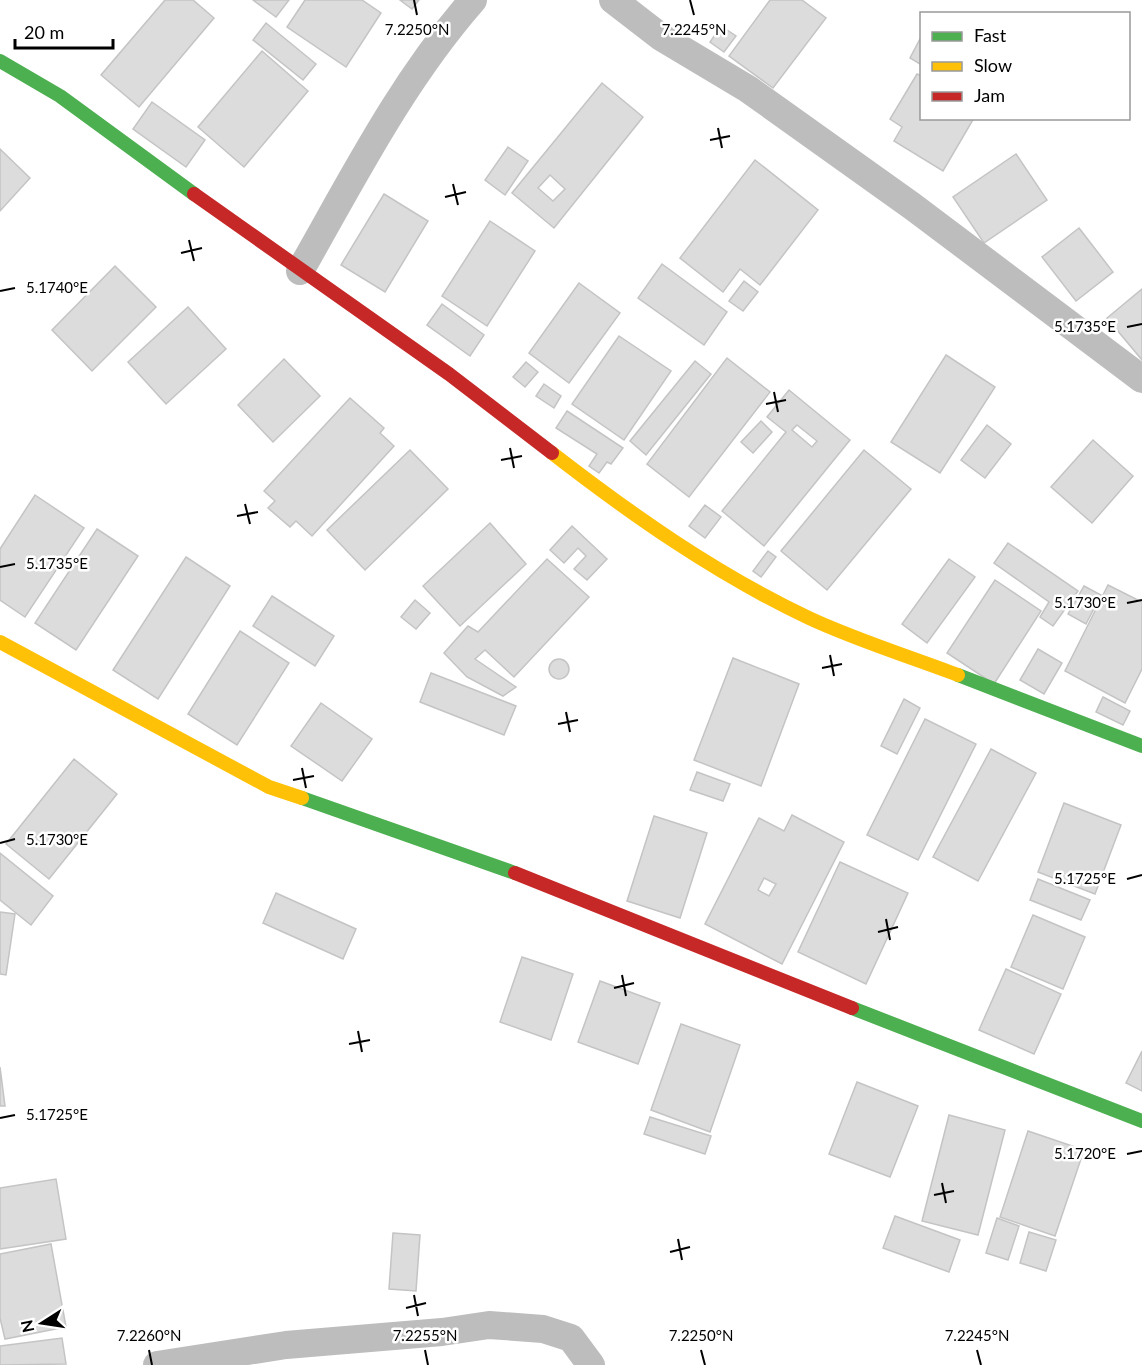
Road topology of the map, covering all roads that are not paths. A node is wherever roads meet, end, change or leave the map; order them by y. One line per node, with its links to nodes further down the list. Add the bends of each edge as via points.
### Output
1 (473, 0): 4 (street, via 447,30 380,129)
2 (613, 0): 5 (street, via 661,37 748,89)
3 (0, 61): 4 (street, via 60,96)
4 (300, 272): 7 (street, via 449,374 622,507 714,566 809,618)
5 (1142, 379)
6 (0, 642): 8 (street, via 269,787 531,878)
7 (1142, 746)
8 (1142, 1121)
9 (157, 1365): 10 (street, via 286,1345 489,1325 543,1329 571,1338)
10 (591, 1365)

